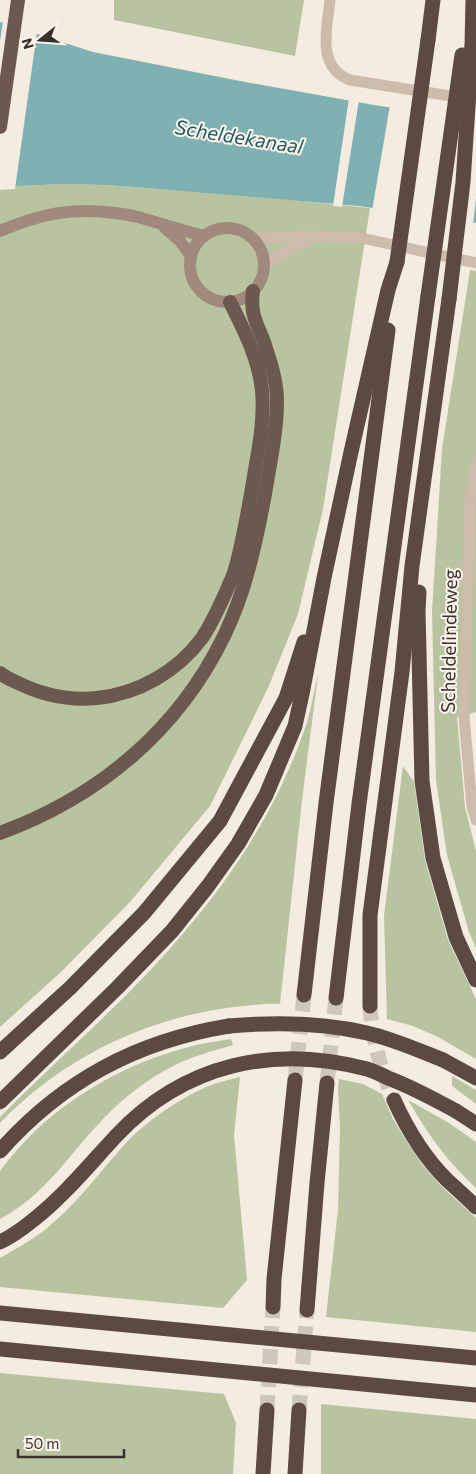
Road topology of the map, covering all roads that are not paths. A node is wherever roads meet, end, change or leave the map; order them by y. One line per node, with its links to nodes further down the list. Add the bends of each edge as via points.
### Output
1 (18, 0): 8 (highway)
2 (330, 0): 7 (street, via 327,52 331,67 340,76)
3 (433, 0): 17 (highway, bridge)
4 (469, 0): 6 (highway)
5 (473, 0): 6 (highway)
6 (467, 46): 20 (highway, bridge, via 463,182); 28 (highway, bridge, via 428,296)
7 (476, 100)
8 (0, 127)
9 (161, 225): 10 (main road, via 136,216 60,212 23,221); 11 (main road); 14 (main road)
10 (0, 231)
11 (204, 236): 13 (main road, via 229,228); 14 (main road)
12 (320, 236): 13 (street); 15 (street, via 357,237); 16 (street, via 293,247)
13 (253, 239): 16 (main road)
14 (192, 256): 19 (main road, via 190,267 199,289 219,301)
15 (476, 264)
16 (264, 265): 18 (main road, via 259,284)
17 (391, 290): 22 (highway); 27 (highway)
18 (253, 291): 19 (main road); 25 (highway, via 253,316 274,375 276,420 253,556 224,636 182,704 124,764 92,788 60,806)
19 (230, 302): 23 (highway, via 257,365 263,412 247,517 233,574 202,638 183,660 161,676 107,698 80,700 51,696)
20 (428, 448): 26 (highway, via 418,611 422,781 434,858 456,937); 29 (highway, via 370,915)
21 (476, 462): 24 (street, Scheldelindeweg, via 470,500 464,717)
22 (324, 578): 30 (highway, via 286,698 220,821 144,913 70,988); 35 (highway, via 295,726 266,795 238,844 172,931)
23 (0, 673)
24 (476, 820)
25 (0, 833)
26 (476, 980)
27 (304, 995)
28 (336, 998)
29 (370, 1006)
30 (0, 1052)
31 (476, 1078): 37 (highway, bridge, via 443,1060 368,1033 281,1023 229,1026 176,1037 116,1060 62,1092 37,1112)
32 (295, 1080): 40 (highway)
33 (328, 1084): 41 (highway)
34 (394, 1100): 38 (highway, via 429,1159)
35 (0, 1102)
36 (476, 1124): 39 (highway, bridge, via 414,1088 369,1070 336,1062 268,1060 212,1071 150,1104 52,1206)
37 (0, 1151)
38 (476, 1207)
39 (0, 1242)
40 (273, 1307)
41 (307, 1310)
42 (0, 1313): 44 (highway, bridge)
43 (0, 1349): 45 (highway, bridge)
44 (476, 1358)
45 (476, 1395)
46 (267, 1410): 48 (highway)
47 (299, 1410): 49 (highway)
48 (263, 1474)
49 (295, 1474)

